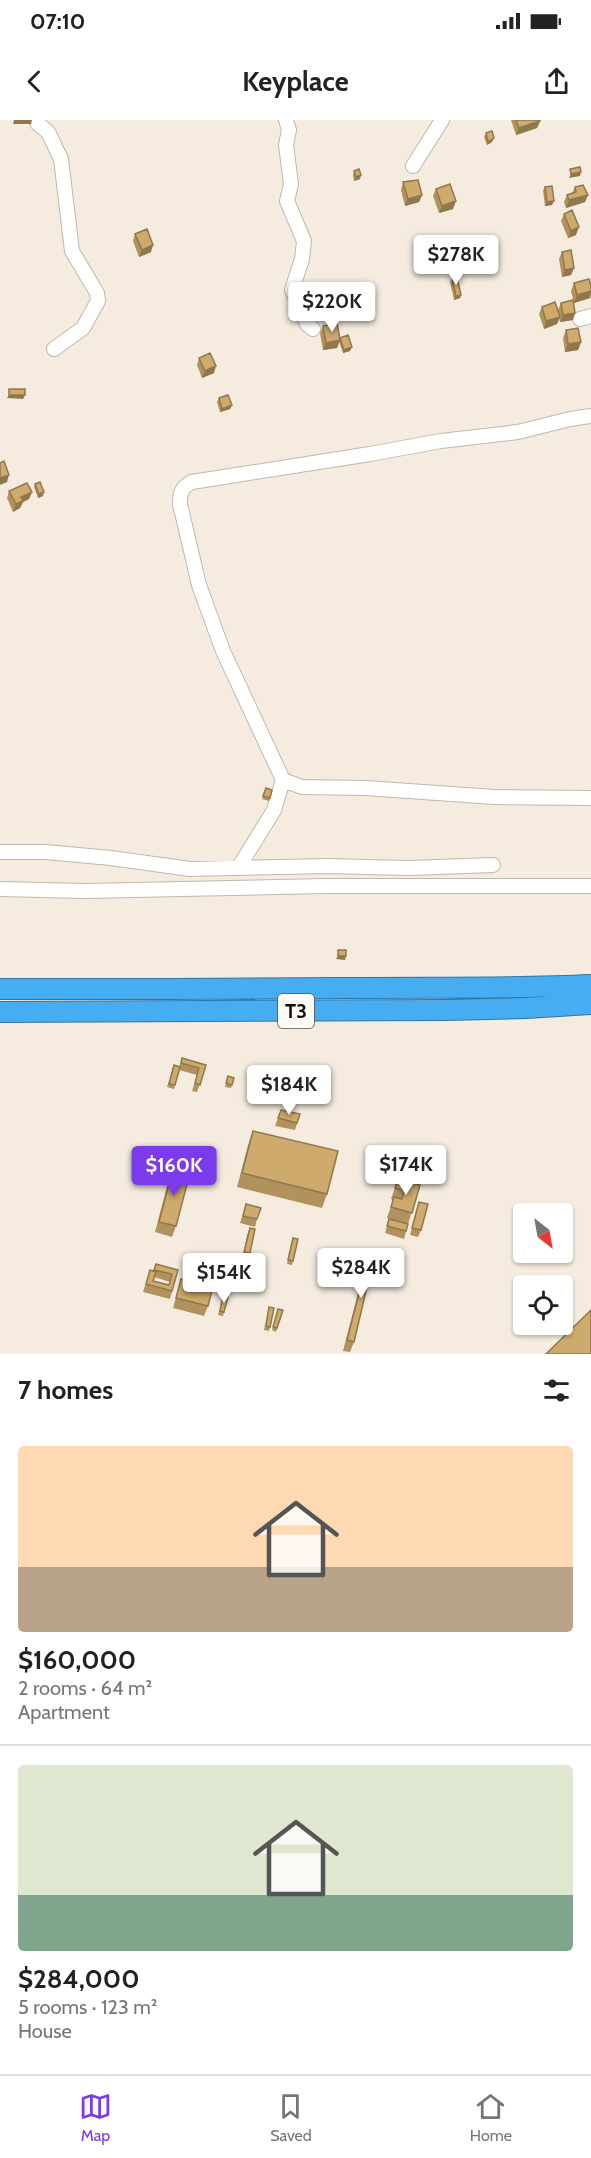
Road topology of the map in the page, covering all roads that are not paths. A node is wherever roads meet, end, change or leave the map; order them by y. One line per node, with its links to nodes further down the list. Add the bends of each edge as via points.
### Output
1 (37, 120): 6 (street, via 48,132 61,159 72,251 97,293 98,302 83,328)
2 (286, 120): 5 (street, via 291,184 287,201 304,241 292,290 307,324)
3 (442, 120): 4 (street)
4 (413, 166)
5 (314, 329)
6 (54, 349)
7 (591, 416): 8 (street, via 518,432 406,446 192,482 183,487 180,504 199,585 223,651)
8 (283, 780): 9 (street, via 302,787); 12 (street, via 274,810)
9 (591, 798)
10 (0, 852): 12 (street, via 45,852 190,869)
11 (493, 865): 12 (street)
12 (239, 867)
13 (591, 886): 14 (street)
14 (0, 889)
15 (591, 985): 16 (highway, T3, via 481,989)
16 (0, 989)
17 (591, 1004): 18 (highway, T3, via 446,1010)
18 (0, 1012)

